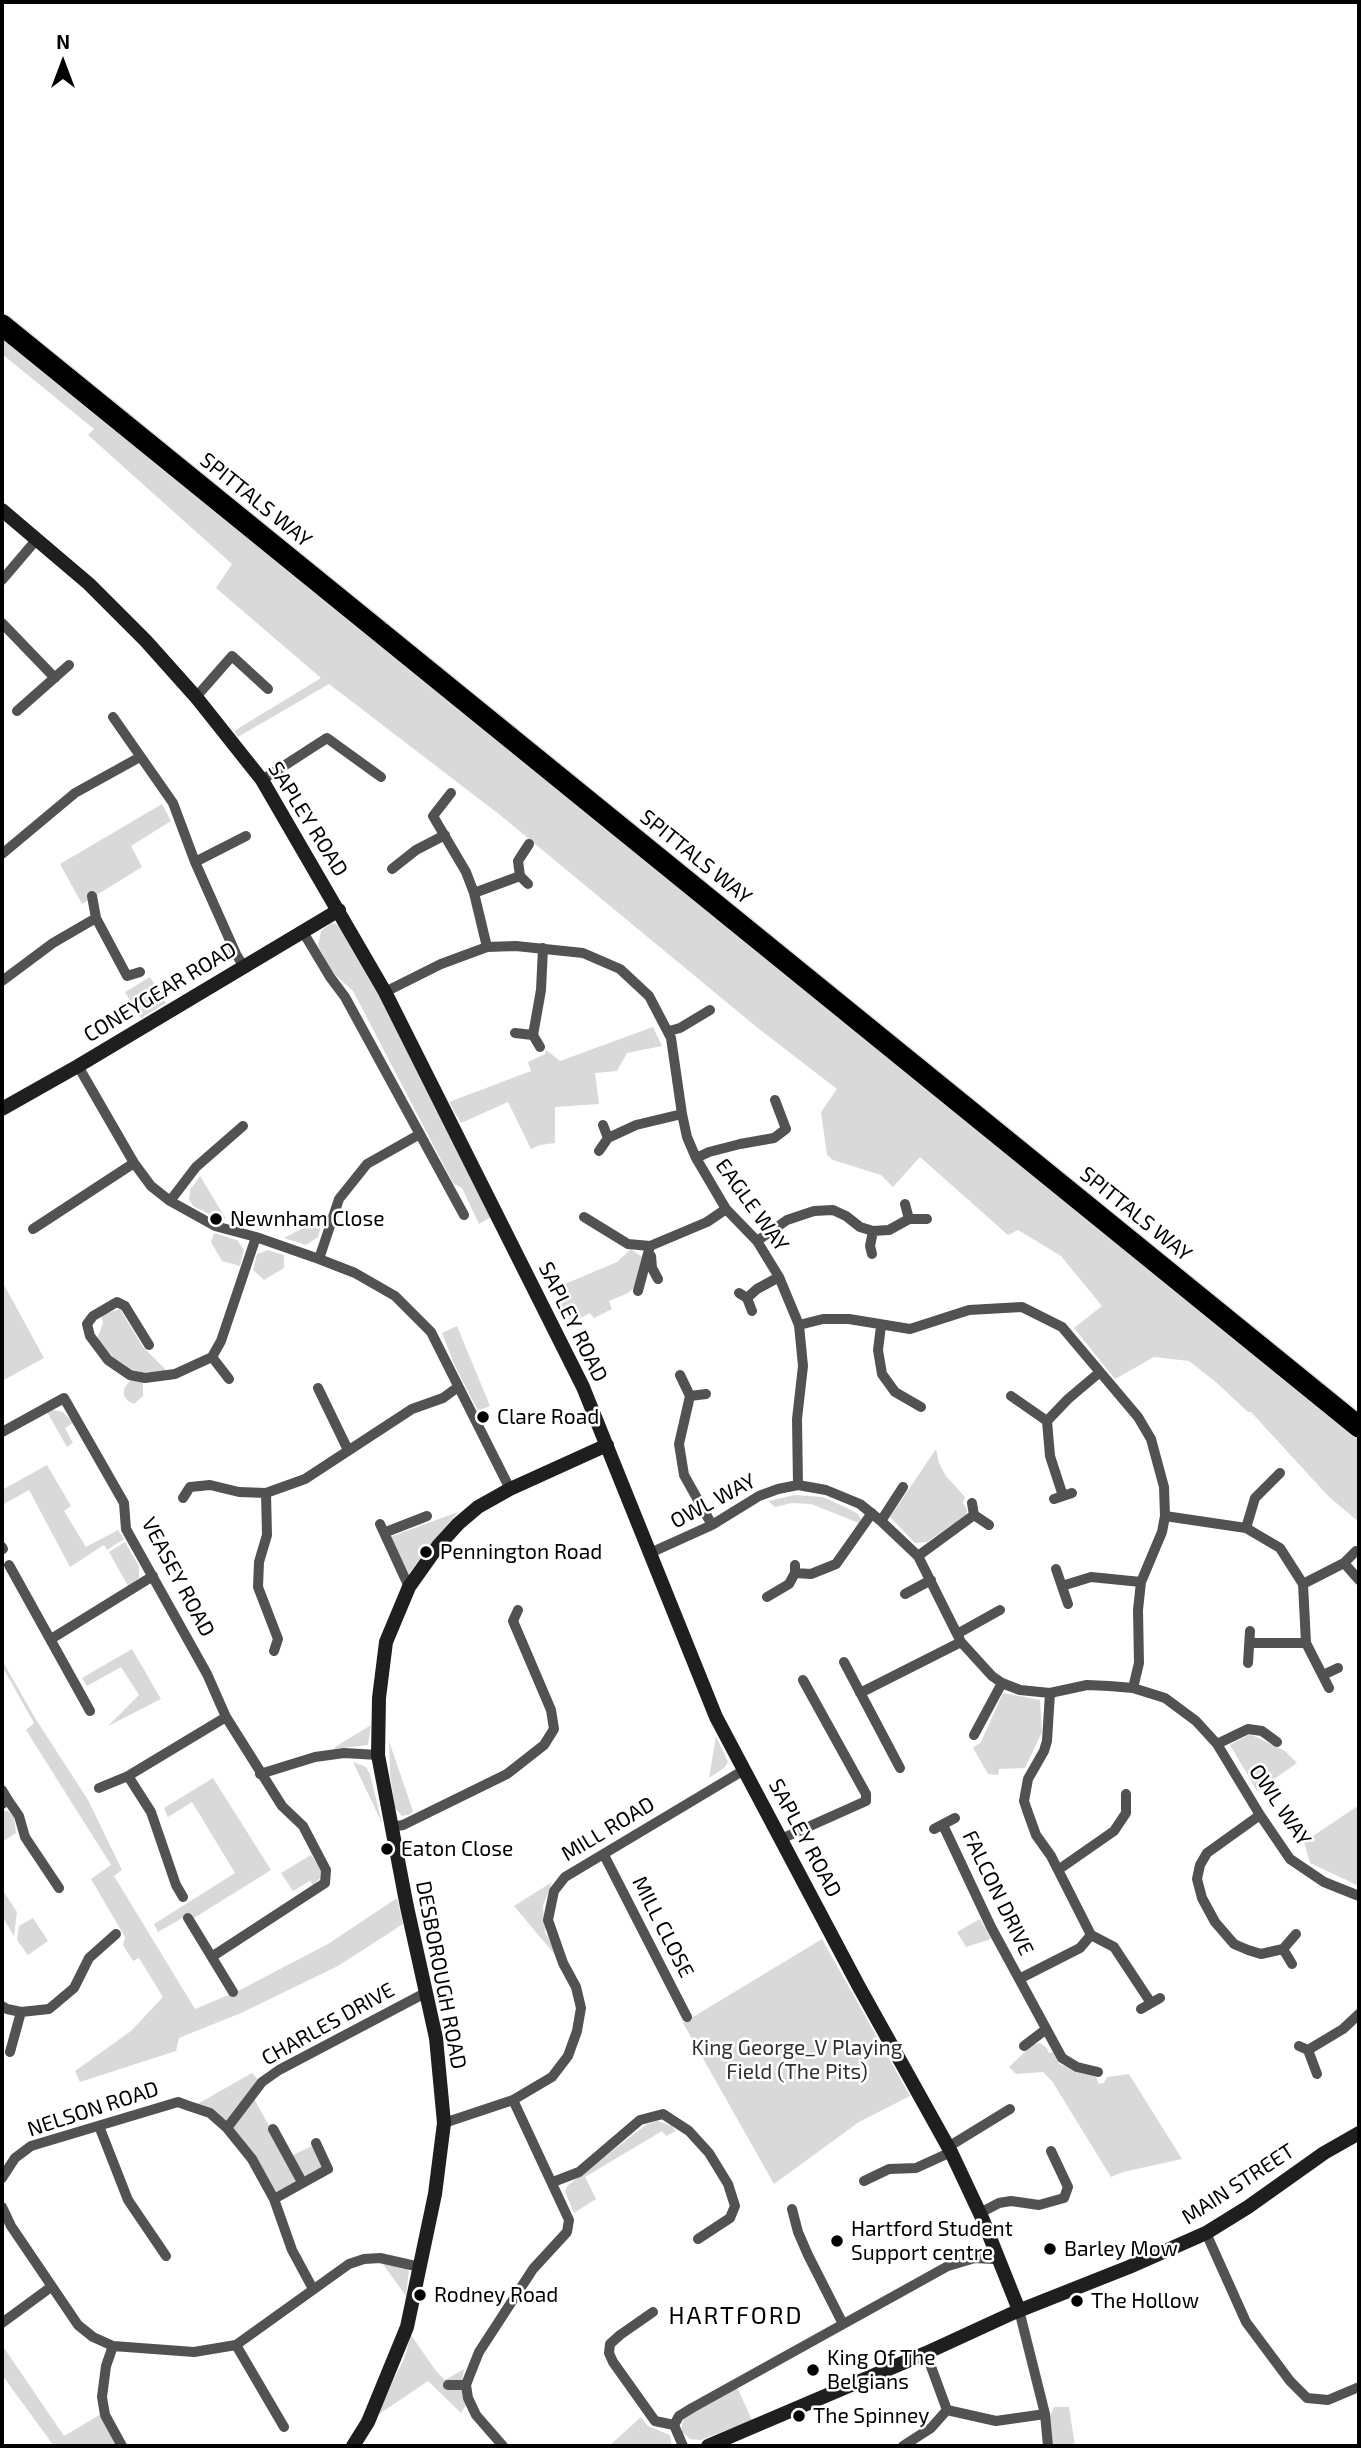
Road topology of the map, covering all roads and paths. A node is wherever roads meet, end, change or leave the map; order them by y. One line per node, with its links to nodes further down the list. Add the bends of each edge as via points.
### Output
1 (2, 325): 83 (highway, SPITTALS WAY)
2 (2, 510): 3 (street, SAPLEY ROAD)
3 (37, 539): 4 (street); 9 (street, SAPLEY ROAD, via 89,584)
4 (2, 580)
5 (2, 623): 7 (street)
6 (69, 665): 7 (street)
7 (55, 678): 10 (street)
8 (268, 689): 9 (street, via 232,656)
9 (196, 697): 14 (street, SAPLEY ROAD)
10 (17, 711)
11 (113, 717): 12 (street)
12 (139, 757): 19 (street, via 75,793); 20 (street, via 173,803)
13 (381, 777): 14 (street, via 325,733)
14 (262, 780): 24 (street, SAPLEY ROAD)
15 (451, 793): 16 (street, via 433,816)
16 (445, 835): 21 (street); 22 (street)
17 (246, 836): 20 (street)
18 (529, 844): 22 (street, via 518,861 524,880)
19 (2, 854)
20 (195, 862): 29 (street)
21 (392, 869)
22 (474, 893): 27 (street)
23 (92, 896): 25 (street)
24 (339, 911): 26 (street, CONEYGEAR ROAD); 32 (street, SAPLEY ROAD)
25 (96, 918): 30 (street, via 127,976); 31 (street)
26 (303, 932): 29 (street, CONEYGEAR ROAD); 44 (street, via 345,997)
27 (487, 947): 28 (street, EAGLE WAY); 32 (street, EAGLE WAY)
28 (543, 948): 34 (street, EAGLE WAY, via 583,953 620,969 649,996); 36 (street)
29 (244, 967): 38 (street, CONEYGEAR ROAD)
30 (140, 972)
31 (2, 981)
32 (385, 992): 85 (street, SAPLEY ROAD, via 583,1387)
33 (706, 1010): 34 (street)
34 (669, 1031): 41 (street, EAGLE WAY)
35 (515, 1033): 36 (street)
36 (533, 1035): 37 (street)
37 (540, 1047)
38 (78, 1066): 40 (street, CONEYGEAR ROAD); 48 (street)
39 (775, 1100): 47 (street, via 786,1129 774,1138)
40 (2, 1108)
41 (682, 1114): 45 (street, via 636,1125); 47 (street, EAGLE WAY)
42 (603, 1125): 45 (street)
43 (243, 1126): 49 (street, via 196,1167)
44 (420, 1134): 52 (street); 62 (street, via 367,1164 340,1199)
45 (608, 1138): 46 (street)
46 (599, 1151)
47 (696, 1158): 51 (street, EAGLE WAY)
48 (134, 1163): 49 (street, via 150,1186); 56 (street)
49 (170, 1201): 58 (street, via 215,1226)
50 (905, 1204): 54 (street)
51 (726, 1209): 59 (street, EAGLE WAY); 60 (street)
52 (464, 1215)
53 (584, 1217): 60 (street, via 628,1244)
54 (909, 1219): 55 (street); 57 (street, via 888,1230)
55 (927, 1219)
56 (33, 1229)
57 (873, 1231): 59 (street, via 833,1210 814,1211 787,1220); 61 (street)
58 (256, 1237): 62 (street); 70 (street)
59 (757, 1241): 63 (street, EAGLE WAY)
60 (650, 1246): 64 (street); 65 (street)
61 (872, 1254)
62 (319, 1259): 74 (street, via 395,1296 431,1332)
63 (779, 1277): 66 (street, EAGLE WAY, via 743,1296); 67 (street, EAGLE WAY)
64 (658, 1279)
65 (638, 1291)
66 (752, 1311)
67 (799, 1325): 68 (street, via 849,1319); 88 (street, EAGLE WAY, via 803,1366 797,1419)
68 (881, 1326): 71 (street, via 910,1329 969,1310 1022,1307 1062,1327); 78 (street, via 882,1374 895,1392)
69 (149, 1345): 70 (street, via 125,1306 117,1302 87,1324 108,1360 130,1375 175,1374)
70 (212, 1357): 73 (street)
71 (1100, 1372): 82 (street); 98 (street, via 1151,1439 1164,1487)
72 (680, 1375): 77 (street)
73 (229, 1379)
74 (458, 1387): 86 (street, via 412,1409); 90 (street)
75 (318, 1388): 86 (street)
76 (706, 1394): 77 (street)
77 (690, 1396): 100 (street, via 679,1444 684,1475)
78 (909, 1400): 80 (street); 81 (street)
79 (1014, 1403): 82 (street)
80 (920, 1407)
81 (902, 1411)
82 (1047, 1422): 92 (street, via 1050,1456)
83 (1359, 1427)
84 (2, 1432): 109 (street, VEASEY ROAD, via 64,1398 124,1503 126,1530)
85 (607, 1445): 90 (street, DESBOROUGH ROAD); 104 (street, SAPLEY ROAD)
86 (348, 1450): 91 (street, via 305,1479)
87 (1280, 1473): 102 (street, via 1255,1498)
88 (798, 1485): 95 (street, OWL WAY, via 826,1490); 100 (street, OWL WAY, via 760,1496)
89 (903, 1487): 99 (street)
90 (510, 1489): 115 (street, DESBOROUGH ROAD, via 458,1524)
91 (266, 1493): 93 (street, via 210,1485 190,1487); 124 (street, via 267,1535 258,1587 278,1639)
92 (1063, 1496)
93 (183, 1498)
94 (972, 1503): 96 (street)
95 (872, 1513): 99 (street, OWL WAY); 117 (street, via 835,1564 811,1574 795,1569 789,1584)
96 (974, 1515): 101 (street); 105 (street)
97 (427, 1516): 115 (street, via 383,1528)
98 (1165, 1516): 102 (street); 112 (street)
99 (881, 1521): 105 (street, OWL WAY)
100 (712, 1525): 104 (street, OWL WAY)
101 (989, 1525)
102 (1246, 1528): 113 (street, via 1279,1548)
103 (1356, 1551): 106 (street)
104 (650, 1553): 142 (street, SAPLEY ROAD, via 702,1683)
105 (918, 1556): 110 (street, OWL WAY)
106 (1344, 1563): 111 (street); 113 (street)
107 (9, 1564): 122 (street)
108 (1056, 1570): 114 (street)
109 (153, 1576): 122 (street); 136 (street, VEASEY ROAD)
110 (931, 1580): 116 (street); 121 (street, OWL WAY)
111 (1359, 1580)
112 (1141, 1582): 114 (street, via 1090,1572); 131 (street, via 1139,1663)
113 (1303, 1584): 123 (street)
114 (1062, 1586): 118 (street)
115 (409, 1587): 140 (street, DESBOROUGH ROAD, via 386,1642)
116 (905, 1594)
117 (767, 1597)
118 (1068, 1604)
119 (518, 1610): 151 (street, via 513,1621 551,1710 554,1729 544,1745 507,1774)
120 (1000, 1610): 121 (street)
121 (959, 1638): 130 (street, OWL WAY, via 977,1662); 133 (street)
122 (51, 1639): 135 (street)
123 (1306, 1643): 126 (street, via 1250,1637); 128 (street)
124 (274, 1651)
125 (845, 1662): 133 (street)
126 (1248, 1663)
127 (1338, 1668): 128 (street)
128 (1323, 1675): 132 (street)
129 (803, 1680): 152 (street, via 866,1801)
130 (1002, 1683): 134 (street, OWL WAY); 137 (street)
131 (1133, 1688): 134 (street, OWL WAY, via 1087,1685); 139 (street, OWL WAY, via 1165,1698)
132 (1329, 1688)
133 (860, 1693): 141 (street)
134 (1050, 1693): 154 (street, via 1047,1741 1028,1779 1024,1801)
135 (90, 1711)
136 (226, 1717): 143 (street, VEASEY ROAD); 144 (street)
137 (974, 1735)
138 (1277, 1742): 139 (street, OWL WAY, via 1262,1731 1248,1729)
139 (1217, 1744): 149 (street, OWL WAY)
140 (378, 1755): 143 (street, via 315,1757); 151 (street, DESBOROUGH ROAD)
141 (900, 1768)
142 (744, 1770): 152 (street, SAPLEY ROAD); 153 (street, MILL ROAD)
143 (260, 1774): 163 (street, VEASEY ROAD, via 303,1826 326,1870 325,1883)
144 (128, 1776): 145 (street); 157 (street, via 151,1812)
145 (99, 1788)
146 (2, 1790): 148 (street)
147 (1126, 1794): 154 (street, via 1126,1813 1114,1831)
148 (5, 1802): 155 (street, via 19,1816 25,1837)
149 (1260, 1815): 156 (street, OWL WAY, via 1290,1859 1324,1882); 162 (street, via 1207,1853 1197,1880 1215,1922 1234,1944 1261,1954)
150 (955, 1818): 165 (street, FALCON DRIVE, via 938,1827)
151 (391, 1827): 167 (street, DESBOROUGH ROAD)
152 (781, 1839): 186 (street, SAPLEY ROAD)
153 (604, 1855): 172 (street, MILL CLOSE); 178 (street, MILL ROAD, via 565,1877 549,1906 550,1931 581,2008 568,2056 552,2077)
154 (1058, 1870): 161 (street)
155 (59, 1888)
156 (1359, 1896)
157 (183, 1897)
158 (188, 1917): 163 (street)
159 (116, 1934): 170 (street, via 89,1958 75,1988 49,2010)
160 (1296, 1934): 162 (street)
161 (1091, 1935): 165 (street, FALCON DRIVE, via 1080,1948); 168 (street, via 1114,1947)
162 (1283, 1949): 164 (street)
163 (213, 1956): 166 (street)
164 (1292, 1964)
165 (1019, 1979): 173 (street, FALCON DRIVE)
166 (233, 1992)
167 (427, 1992): 180 (street, DESBOROUGH ROAD); 182 (street, CHARLES DRIVE, via 279,2070 262,2082)
168 (1151, 2004)
169 (2, 2006): 170 (street)
170 (21, 2012): 175 (street)
171 (1359, 2014): 177 (street, via 1343,2029 1304,2048)
172 (687, 2017)
173 (1045, 2030): 174 (street); 176 (street, FALCON DRIVE, via 1062,2059)
174 (1024, 2046)
175 (10, 2052)
176 (1098, 2072)
177 (1317, 2074)
178 (513, 2099): 180 (street, MILL ROAD); 191 (street)
179 (1010, 2109): 186 (street)
180 (444, 2123): 200 (street, DESBOROUGH ROAD)
181 (99, 2126): 182 (street, NELSON ROAD, via 178,2102 210,2113); 188 (street, NELSON ROAD, via 32,2146 15,2158); 198 (street, via 128,2200)
182 (227, 2128): 192 (street, NELSON ROAD, via 252,2159)
183 (273, 2129): 190 (street)
184 (1359, 2133): 196 (street, MAIN STREET)
185 (316, 2143): 190 (street, via 328,2169)
186 (949, 2150): 189 (street, via 916,2168 889,2169); 195 (street, SAPLEY ROAD)
187 (1051, 2151): 195 (street, via 1068,2187 1064,2197 1039,2205 999,2203)
188 (2, 2178)
189 (864, 2181)
190 (302, 2182): 192 (street)
191 (553, 2182): 197 (street, via 579,2172 640,2120 663,2114 689,2131 728,2184 734,2206 730,2218); 211 (street, via 569,2220 567,2232 533,2269 479,2352)
192 (274, 2199): 202 (street, NELSON ROAD, via 292,2250)
193 (2, 2207): 201 (street)
194 (792, 2209): 206 (street, via 808,2255)
195 (980, 2213): 199 (street, SAPLEY ROAD)
196 (1206, 2233): 203 (street, MAIN STREET); 212 (street, via 1246,2322 1290,2381 1307,2398 1328,2400)
197 (698, 2239)
198 (166, 2256)
199 (998, 2256): 203 (street, SAPLEY ROAD); 206 (street, via 948,2266)
200 (420, 2267): 202 (street, via 364,2259); 220 (street, DESBOROUGH ROAD, via 407,2327 368,2422)
201 (51, 2287): 205 (street); 208 (street, via 85,2332)
202 (313, 2289): 207 (street)
203 (1019, 2310): 209 (street, MAIN STREET); 216 (street)
204 (653, 2312): 217 (street, via 610,2344 609,2353 654,2421)
205 (2, 2323)
206 (843, 2324): 217 (street, via 692,2408)
207 (236, 2345): 208 (street, via 194,2352); 215 (street)
208 (113, 2346): 219 (street, via 102,2397 105,2415)
209 (926, 2353): 214 (street); 223 (street, MAIN STREET)
210 (447, 2385): 211 (street)
211 (466, 2385): 221 (street, via 476,2415)
212 (1359, 2387)
213 (287, 2406): 215 (street)
214 (947, 2410): 216 (street, via 996,2421); 224 (street, via 931,2428)
215 (276, 2413): 218 (street)
216 (1045, 2414): 225 (street)
217 (674, 2425): 222 (street)
218 (284, 2427)
219 (122, 2446)
220 (353, 2446)
221 (503, 2446)
222 (683, 2446)
223 (708, 2446)
224 (903, 2446)
225 (1048, 2446)

